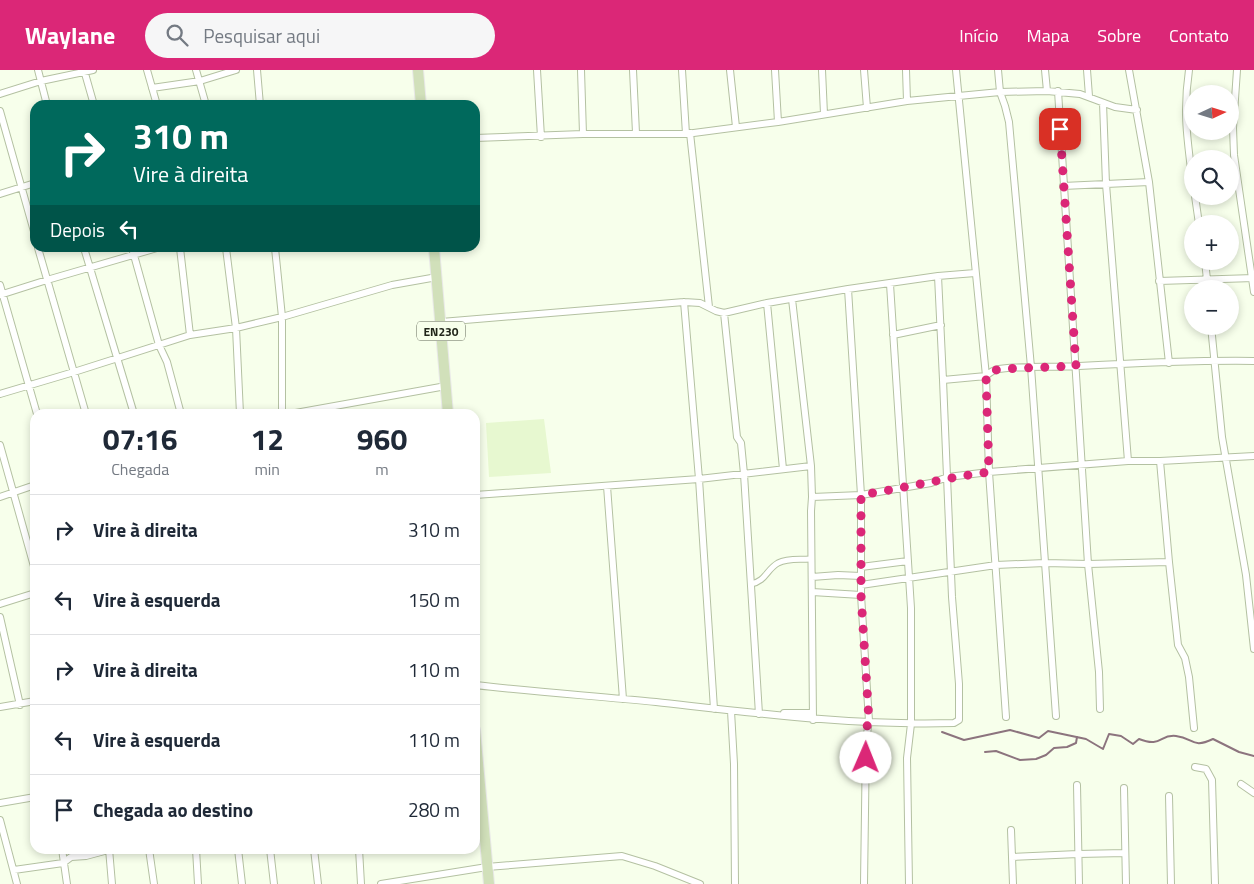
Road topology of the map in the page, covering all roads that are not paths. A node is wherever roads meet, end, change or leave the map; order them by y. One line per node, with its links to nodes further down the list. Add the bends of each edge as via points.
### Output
1 (38, 70): 25 (street)
2 (93, 70): 24 (street)
3 (147, 70): 27 (street)
4 (196, 70): 26 (street)
5 (236, 70): 26 (street)
6 (257, 70): 38 (street)
7 (418, 70): 39 (main road)
8 (537, 70): 51 (street)
9 (581, 70): 49 (street)
10 (633, 70): 50 (street)
11 (682, 70): 48 (street)
12 (730, 70): 47 (street)
13 (775, 70): 46 (street)
14 (822, 70): 45 (street)
15 (864, 70): 42 (street)
16 (906, 70): 40 (street)
17 (956, 70): 32 (street)
18 (998, 70): 30 (street)
19 (1045, 70): 28 (street)
20 (1087, 70): 33 (street)
21 (1129, 70): 43 (street)
22 (1189, 70): 53 (street, via 1185,99)
23 (1237, 70): 76 (street, via 1234,155)
24 (84, 71): 25 (street); 35 (street)
25 (41, 81): 31 (street); 34 (street)
26 (200, 81): 27 (street); 37 (street)
27 (152, 88): 36 (street)
28 (1047, 91): 29 (street); 30 (street)
29 (1058, 91): 33 (street); 57 (street)
30 (1000, 92): 32 (street); 103 (street, via 1009,122)
31 (0, 94)
32 (958, 96): 40 (street); 72 (street)
33 (1089, 96): 41 (street)
34 (46, 100)
35 (93, 100)
36 (156, 100)
37 (205, 100)
38 (260, 100)
39 (421, 100)
40 (907, 101): 42 (street)
41 (1103, 103): 43 (street); 55 (street)
42 (866, 108): 45 (street)
43 (1137, 110): 54 (street)
44 (0, 111): 58 (street)
45 (824, 114): 46 (street)
46 (778, 122): 47 (street)
47 (736, 127): 48 (street)
48 (688, 133): 50 (street); 87 (street)
49 (583, 134): 50 (street); 51 (street)
50 (636, 134)
51 (541, 137): 52 (street)
52 (480, 138)
53 (1189, 150)
54 (1149, 182): 55 (street); 78 (street)
55 (1106, 184): 57 (street); 101 (street)
56 (30, 185): 58 (street)
57 (1063, 186): 102 (street)
58 (22, 187): 59 (street); 60 (street)
59 (0, 194)
60 (30, 217)
61 (39, 252): 77 (street)
62 (85, 252): 70 (street)
63 (133, 252): 69 (street)
64 (144, 252): 69 (street)
65 (180, 252): 93 (street)
66 (226, 252): 92 (street)
67 (275, 252): 89 (street)
68 (434, 252): 74 (main road, EN230)
69 (134, 255): 70 (street); 96 (street)
70 (90, 267): 77 (street); 97 (street)
71 (1207, 270): 75 (street)
72 (975, 273): 73 (street); 105 (street)
73 (938, 276): 79 (street); 91 (street)
74 (437, 277): 89 (street, via 392,285); 90 (main road, EN230)
75 (1208, 278): 76 (street); 78 (street)
76 (1253, 278): 82 (street)
77 (47, 280): 83 (street); 104 (street)
78 (1159, 280): 100 (street)
79 (890, 284): 81 (street); 94 (street)
80 (0, 286): 83 (street)
81 (848, 290): 84 (street); 136 (street)
82 (1254, 292)
83 (1, 295): 107 (street)
84 (792, 299): 86 (street); 124 (street)
85 (684, 302): 87 (street); 90 (street); 130 (street)
86 (767, 303): 88 (street); 126 (street)
87 (709, 306): 88 (street)
88 (724, 312): 128 (street)
89 (282, 317): 92 (street); 115 (street)
90 (441, 322): 108 (main road, EN230)
91 (941, 325): 94 (street); 106 (street)
92 (236, 328): 93 (street); 114 (street)
93 (190, 335): 96 (street)
94 (893, 335): 133 (street)
95 (1212, 335): 98 (street)
96 (159, 345): 97 (street); 113 (street)
97 (118, 357): 104 (street); 112 (street)
98 (1214, 360): 99 (street); 100 (street); 120 (street)
99 (1254, 361)
100 (1169, 363): 101 (street)
101 (1120, 364): 102 (street); 121 (street)
102 (1076, 366): 103 (street); 123 (street)
103 (1031, 367): 105 (street, via 1000,369); 125 (street)
104 (74, 372): 107 (street); 111 (street)
105 (986, 376): 106 (street); 127 (street)
106 (943, 380): 129 (street)
107 (29, 386): 109 (street); 110 (street)
108 (446, 386): 116 (street); 117 (main road, EN230)
109 (0, 394)
110 (36, 409)
111 (85, 409)
112 (133, 409)
113 (180, 409)
114 (240, 409)
115 (282, 409)
116 (318, 409)
117 (448, 409)
118 (0, 445): 134 (street)
119 (1254, 456): 120 (street)
120 (1226, 458): 122 (street); 150 (street)
121 (1128, 461): 122 (street); 123 (street)
122 (1160, 461): 142 (street)
123 (1082, 464): 125 (street); 144 (street)
124 (811, 466): 126 (street); 138 (street)
125 (1038, 467): 127 (street); 143 (street)
126 (783, 469): 128 (street)
127 (989, 472): 129 (street); 145 (street)
128 (744, 474): 130 (street); 153 (street)
129 (948, 477): 133 (street); 147 (street)
130 (699, 479): 131 (street); 167 (street)
131 (607, 486): 135 (street); 163 (street)
132 (30, 487): 134 (street)
133 (903, 488): 136 (street); 141 (street)
134 (14, 492): 137 (street); 139 (street)
135 (480, 495)
136 (861, 495): 138 (street); 146 (street)
137 (0, 497)
138 (812, 497): 151 (street)
139 (30, 551)
140 (810, 560): 153 (street, via 785,560 776,564 760,582)
141 (908, 561): 146 (street); 152 (street)
142 (1169, 562): 144 (street); 176 (street, via 1178,645 1189,677)
143 (1045, 563): 144 (street); 145 (street); 173 (street)
144 (1088, 564): 168 (street)
145 (996, 565): 147 (street); 172 (street)
146 (861, 566): 149 (street)
147 (951, 572): 152 (street); 175 (street, via 959,720 954,723)
148 (1254, 575): 150 (street)
149 (861, 576): 151 (street); 154 (street)
150 (1246, 576): 160 (street)
151 (812, 577): 155 (street)
152 (909, 578): 154 (street); 175 (street)
153 (751, 584): 170 (street)
154 (861, 585): 157 (street)
155 (812, 592): 157 (street); 171 (street)
156 (30, 595): 158 (street)
157 (861, 595): 174 (street)
158 (0, 604)
159 (0, 617): 165 (street)
160 (1253, 636): 161 (street)
161 (1254, 649)
162 (480, 685): 163 (street)
163 (622, 699): 167 (street)
164 (30, 702): 165 (street)
165 (20, 705): 166 (street)
166 (0, 707)
167 (714, 709): 169 (street)
168 (1100, 709)
169 (731, 711): 170 (street); 215 (street)
170 (759, 712): 171 (street)
171 (813, 716): 174 (street)
172 (1006, 716)
173 (1056, 716)
174 (869, 721): 175 (street); 216 (street, via 866,729)
175 (911, 724): 217 (street, via 907,758)
176 (1194, 728)
177 (1195, 767): 222 (street, via 1206,769 1212,780)
178 (480, 783): 201 (main road)
179 (1241, 784): 182 (street)
180 (1077, 785): 198 (street)
181 (1124, 788): 188 (street)
182 (1254, 794)
183 (1169, 796): 221 (street)
184 (30, 798): 185 (street)
185 (0, 803)
186 (0, 820): 202 (street)
187 (1011, 830): 199 (street)
188 (1125, 853): 198 (street); 220 (street)
189 (62, 854): 200 (street)
190 (93, 854): 200 (street, via 71,857)
191 (110, 854): 205 (street)
192 (150, 854): 206 (street)
193 (196, 854): 207 (street)
194 (239, 854): 208 (street)
195 (271, 854): 209 (street)
196 (315, 854): 210 (street)
197 (359, 854): 211 (street)
198 (1078, 854): 199 (street); 219 (street)
199 (1012, 857): 218 (street)
200 (63, 863): 202 (street); 204 (street)
201 (488, 867): 212 (street); 213 (main road); 214 (street, via 622,856)
202 (14, 870): 203 (street)
203 (18, 884)
204 (67, 884)
205 (112, 884)
206 (154, 884)
207 (198, 884)
208 (242, 884)
209 (274, 884)
210 (318, 884)
211 (362, 884)
212 (381, 884)
213 (489, 884)
214 (700, 884)
215 (734, 884)
216 (864, 884)
217 (909, 884)
218 (1013, 884)
219 (1079, 884)
220 (1126, 884)
221 (1171, 884)
222 (1215, 884)

